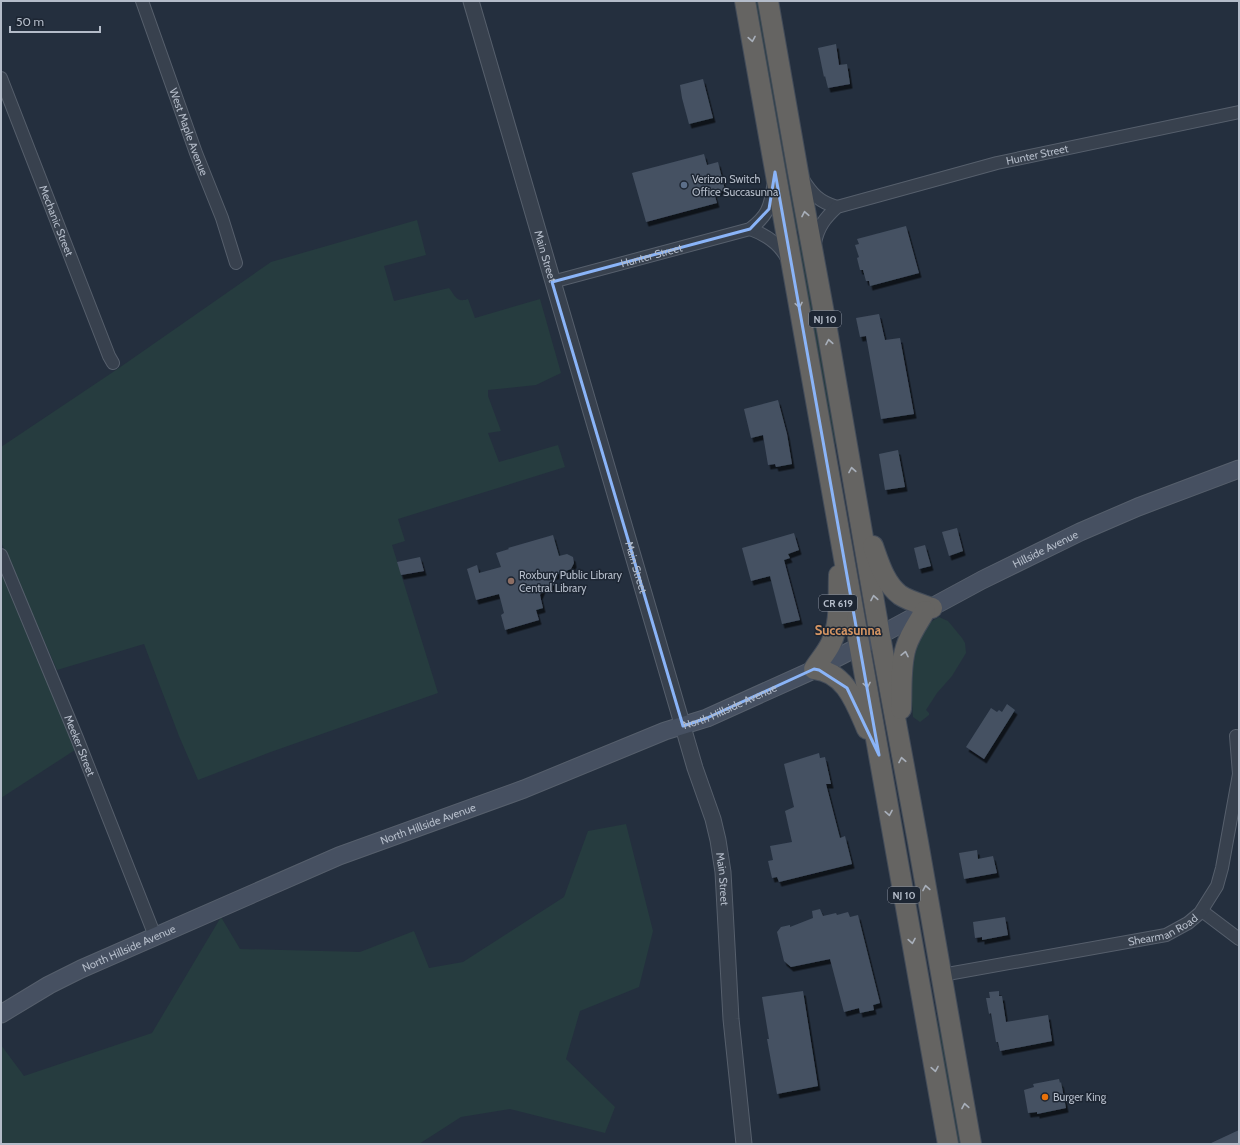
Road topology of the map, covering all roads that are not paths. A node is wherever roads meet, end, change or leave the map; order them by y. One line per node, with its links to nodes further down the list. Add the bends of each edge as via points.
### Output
1 (142, 1): 12 (street, West Maple Avenue, via 222,218)
2 (471, 1): 14 (street, Main Street)
3 (745, 1): 7 (highway, NJ 10, one-way to 7)
4 (768, 1): 8 (highway, NJ 10)
5 (1, 78): 15 (street, Mechanic Street)
6 (1239, 112): 9 (street, Hunter Street, via 997,163)
7 (775, 172): 10 (street, Hunter Street, via 768,209 761,220); 13 (highway, NJ 10)
8 (798, 172): 9 (street, via 816,197); 11 (highway, NJ 10, one-way to 8)
9 (837, 207): 11 (street, Hunter Street, via 819,226)
10 (750, 229): 13 (street, via 770,238 781,250); 14 (street, Hunter Street)
11 (813, 252): 17 (highway, NJ 10, one-way to 11)
12 (236, 263)
13 (793, 272): 18 (highway, NJ 10, one-way to 18)
14 (552, 282): 24 (street, Main Street)
15 (113, 363)
16 (1239, 469): 20 (main road, Hillside Avenue, via 1080,532 982,580)
17 (858, 506): 20 (highway, via 880,564 891,585 900,595); 21 (highway, NJ 10, one-way to 17)
18 (840, 531): 22 (highway, NJ 10); 23 (highway, CR 619, via 838,618 828,649)
19 (1, 555): 29 (street, Meeker Street)
20 (928, 610): 21 (main road, Hillside Avenue); 25 (highway, one-way to 20, via 905,653 912,633)
21 (880, 636): 22 (main road, Hillside Avenue); 25 (highway, NJ 10)
22 (860, 646): 23 (main road, North Hillside Avenue); 27 (highway, NJ 10, one-way to 27)
23 (814, 669): 24 (main road, North Hillside Avenue, via 707,718); 27 (highway, via 829,674 847,688)
24 (683, 726): 29 (main road, North Hillside Avenue, via 664,731 524,789 339,856); 33 (street, Main Street, via 713,819 722,865 731,1019)
25 (898, 734): 31 (highway, NJ 10, one-way to 25)
26 (1236, 736): 28 (street, Shearman Road, via 1239,774 1222,868 1217,886)
27 (879, 755): 34 (highway, NJ 10, one-way to 34)
28 (1202, 910): 30 (street); 31 (street, Shearman Road, via 1188,923 1166,935)
29 (155, 936): 32 (main road, North Hillside Avenue, via 49,985)
30 (1239, 939)
31 (942, 975): 35 (highway, NJ 10, one-way to 31)
32 (1, 1014)
33 (744, 1144)
34 (948, 1144)
35 (971, 1144)

